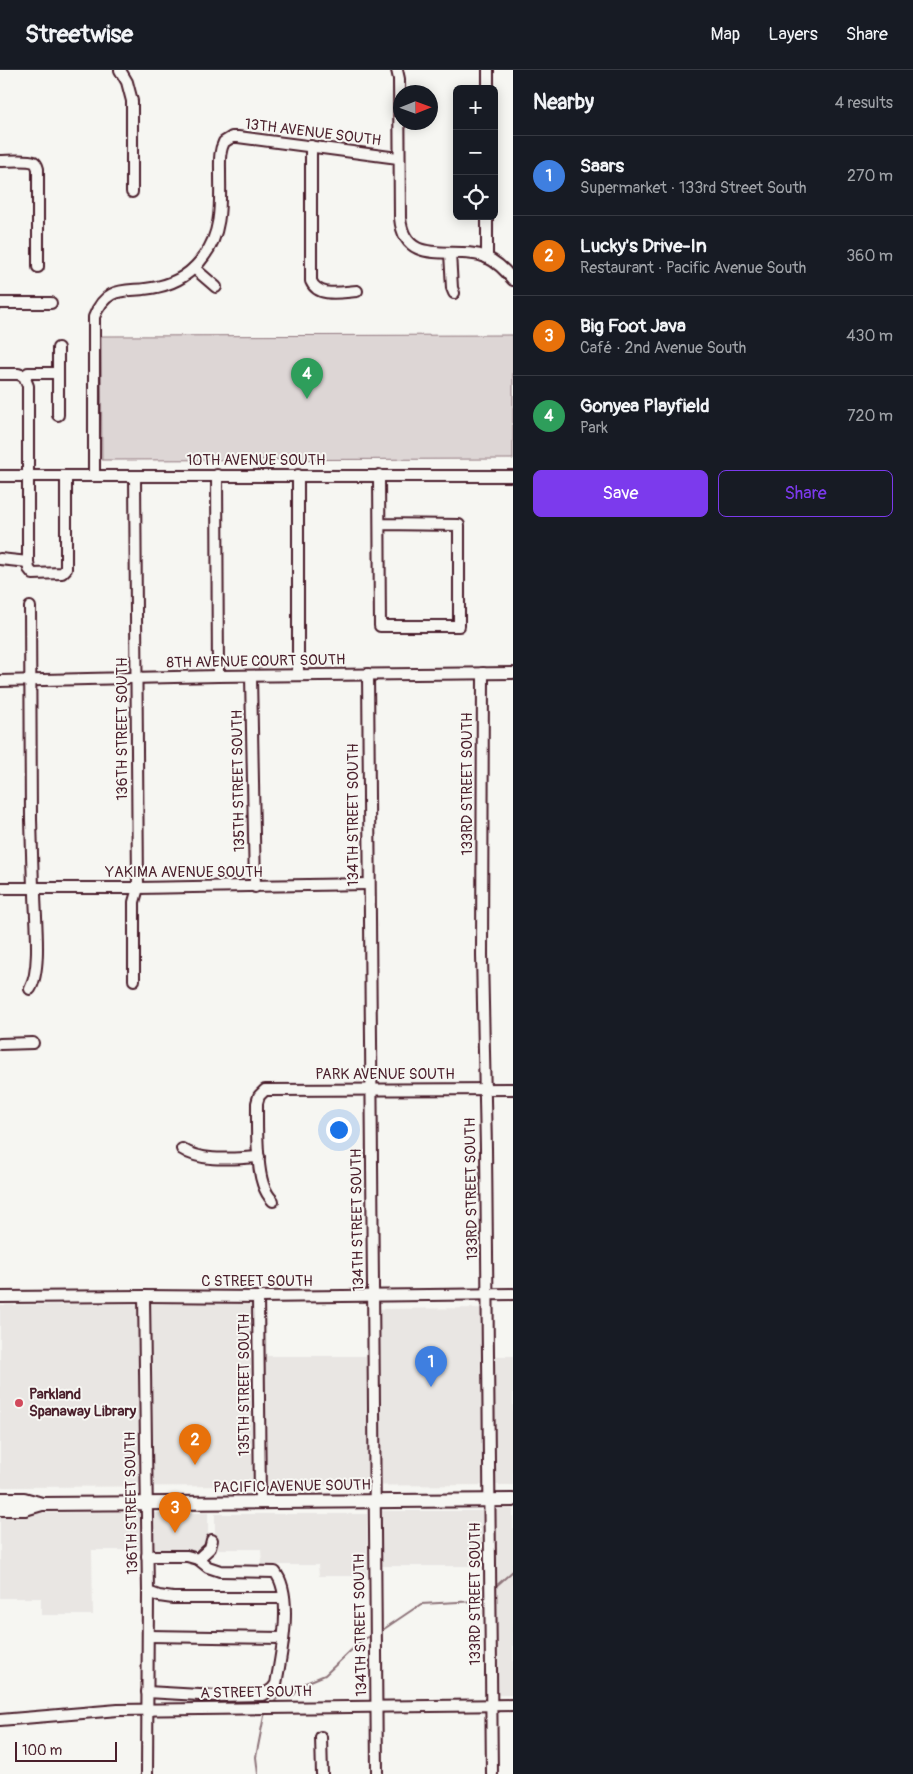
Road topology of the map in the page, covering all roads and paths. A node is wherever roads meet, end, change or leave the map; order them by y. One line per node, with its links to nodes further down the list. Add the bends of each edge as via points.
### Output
1 (120, 70): 8 (street, via 131,92)
2 (397, 70): 6 (street)
3 (488, 70): 4 (street)
4 (488, 85)
5 (311, 146): 6 (street, 13TH AVENUE SOUTH); 12 (street, 13TH AVENUE SOUTH, via 238,137 225,140 220,152 217,229 210,247); 16 (street, via 311,281 317,290 326,293)
6 (398, 158): 10 (street, via 400,218 404,234 422,250)
7 (0, 161): 13 (street, via 37,164)
8 (132, 192)
9 (487, 220): 11 (street)
10 (450, 253): 11 (street); 17 (street)
11 (491, 261): 14 (street)
12 (196, 265): 15 (street); 30 (street, via 169,284 113,292 101,303 94,316)
13 (38, 267)
14 (513, 280)
15 (216, 287)
16 (357, 292)
17 (454, 293)
18 (0, 303): 19 (street)
19 (51, 303)
20 (58, 348): 21 (street)
21 (58, 373): 23 (street, via 28,373); 24 (street)
22 (0, 374): 23 (street)
23 (24, 376): 28 (street, via 28,386)
24 (58, 415)
25 (217, 475): 26 (street, 10TH AVENUE SOUTH); 31 (street, 10TH AVENUE SOUTH); 42 (street)
26 (298, 475): 32 (street, 10TH AVENUE SOUTH); 41 (street)
27 (0, 476): 28 (street, 10TH AVENUE SOUTH)
28 (28, 476): 29 (street, 10TH AVENUE SOUTH); 36 (street)
29 (66, 476): 30 (street, 10TH AVENUE SOUTH); 36 (street, via 66,569 62,573 39,574 30,572)
30 (94, 476): 31 (street, 10TH AVENUE SOUTH)
31 (135, 476): 44 (street, 136TH STREET SOUTH)
32 (379, 476): 33 (street, 10TH AVENUE SOUTH); 34 (street)
33 (513, 476)
34 (380, 524): 34 (street, via 459,525 459,626 380,626)
35 (0, 559): 36 (street)
36 (28, 566)
37 (30, 607): 45 (street)
38 (483, 673): 39 (street, 8TH AVENUE COURT SOUTH); 40 (street, 8TH AVENUE COURT SOUTH); 56 (street, 133RD STREET SOUTH, via 481,885)
39 (513, 673)
40 (368, 674): 41 (street, 8TH AVENUE COURT SOUTH); 47 (street, 134TH STREET SOUTH)
41 (298, 675): 43 (street, 8TH AVENUE COURT SOUTH)
42 (218, 676): 43 (street, 8TH AVENUE COURT SOUTH); 44 (street, 8TH AVENUE COURT SOUTH)
43 (251, 676): 48 (street, 135TH STREET SOUTH)
44 (136, 678): 45 (street, 8TH AVENUE COURT SOUTH); 51 (street, 136TH STREET SOUTH)
45 (31, 680): 46 (street, 8TH AVENUE COURT SOUTH); 50 (street)
46 (0, 681)
47 (368, 884): 48 (street, YAKIMA AVENUE SOUTH); 58 (street, 134TH STREET SOUTH)
48 (255, 886): 51 (street, YAKIMA AVENUE SOUTH)
49 (0, 888): 50 (street, YAKIMA AVENUE SOUTH)
50 (33, 888): 51 (street, YAKIMA AVENUE SOUTH); 53 (street, via 36,976)
51 (138, 888): 52 (street, 136TH STREET SOUTH, via 134,902)
52 (134, 980)
53 (30, 989)
54 (33, 1043): 55 (street)
55 (0, 1044)
56 (484, 1089): 57 (street, PARK AVENUE SOUTH); 58 (street, PARK AVENUE SOUTH); 62 (street, 133RD STREET SOUTH)
57 (513, 1089)
58 (371, 1090): 60 (street, PARK AVENUE SOUTH, via 271,1089 262,1092 257,1107); 65 (street, 134TH STREET SOUTH)
59 (182, 1149): 60 (street, via 202,1157)
60 (259, 1157): 61 (street, via 262,1183)
61 (273, 1201)
62 (487, 1294): 63 (street, C STREET SOUTH); 65 (street, C STREET SOUTH); 69 (street, 133RD STREET SOUTH)
63 (513, 1294)
64 (144, 1296): 66 (street, C STREET SOUTH); 67 (street, C STREET SOUTH); 73 (street, 136TH STREET SOUTH)
65 (373, 1296): 67 (street, C STREET SOUTH); 71 (street, 134TH STREET SOUTH)
66 (0, 1297)
67 (258, 1297): 72 (street, 135TH STREET SOUTH)
68 (0, 1499): 74 (main road, PACIFIC AVENUE SOUTH, via 24,1499)
69 (489, 1500): 70 (main road, PACIFIC AVENUE SOUTH); 71 (main road, PACIFIC AVENUE SOUTH); 84 (street, 133RD STREET SOUTH)
70 (513, 1500)
71 (374, 1501): 72 (main road, PACIFIC AVENUE SOUTH); 86 (street, 134TH STREET SOUTH)
72 (260, 1502): 73 (main road, PACIFIC AVENUE SOUTH)
73 (146, 1503): 74 (main road, PACIFIC AVENUE SOUTH); 77 (street, 136TH STREET SOUTH)
74 (42, 1504): 75 (main road, PACIFIC AVENUE SOUTH, via 25,1509)
75 (0, 1509)
76 (212, 1540): 78 (street, via 210,1548)
77 (147, 1556): 78 (street); 79 (street, 136TH STREET SOUTH)
78 (198, 1559): 80 (street, via 220,1571 275,1572)
79 (148, 1592): 80 (street, via 173,1598); 81 (street, 136TH STREET SOUTH)
80 (284, 1598): 82 (street, via 286,1620)
81 (148, 1636): 82 (street); 83 (street, 136TH STREET SOUTH)
82 (282, 1638): 83 (street, via 274,1688 262,1694 217,1696)
83 (147, 1692): 87 (street, 136TH STREET SOUTH)
84 (491, 1704): 85 (street, A STREET SOUTH); 86 (street, A STREET SOUTH); 93 (street, 133RD STREET SOUTH)
85 (513, 1705)
86 (376, 1706): 87 (street, A STREET SOUTH); 92 (street, 134TH STREET SOUTH)
87 (148, 1710): 88 (street, A STREET SOUTH); 90 (street, 136TH STREET SOUTH)
88 (0, 1720)
89 (321, 1737): 91 (street)
90 (147, 1774)
91 (322, 1774)
92 (377, 1774)
93 (492, 1774)

